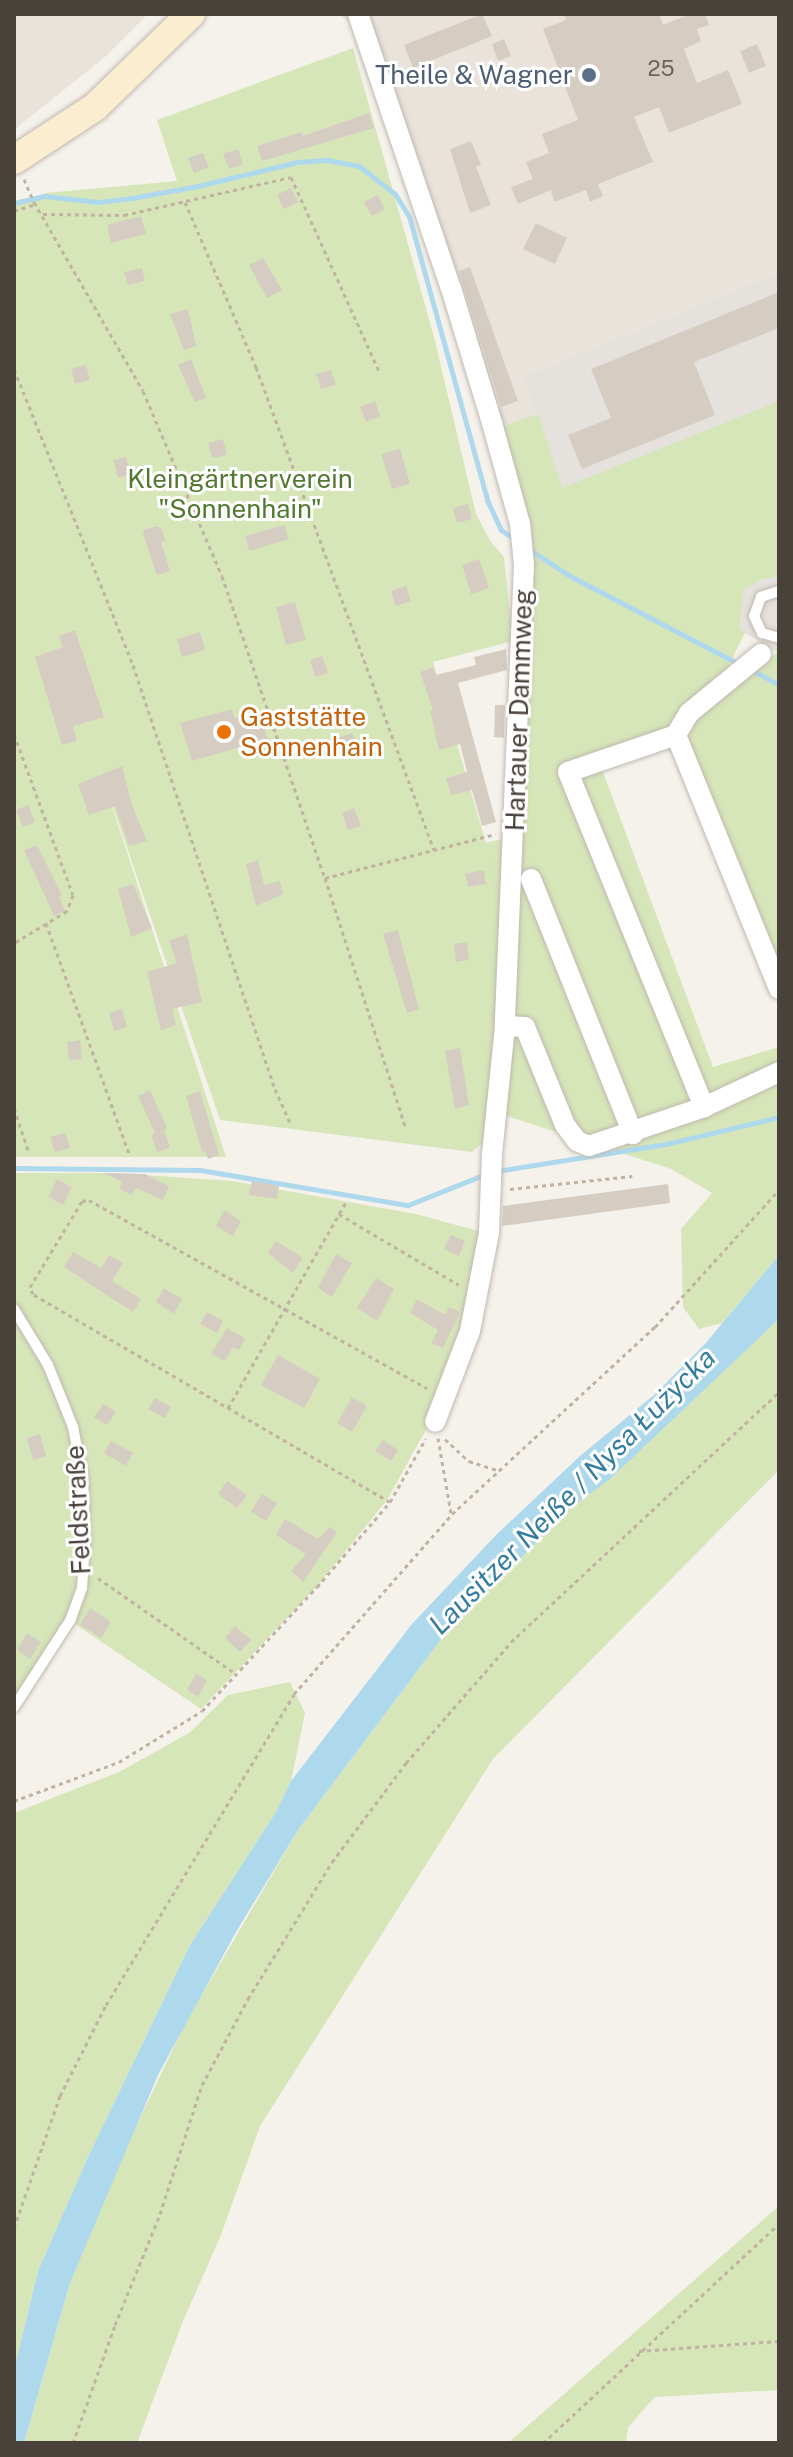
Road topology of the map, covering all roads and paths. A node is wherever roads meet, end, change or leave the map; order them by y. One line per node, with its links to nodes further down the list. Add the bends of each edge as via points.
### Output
1 (191, 14): 3 (main road, via 120,85 54,137)
2 (358, 14): 16 (street, Hartauer Dammweg, via 451,288 521,530)
3 (14, 160)
4 (30, 193): 6 (path)
5 (185, 202): 8 (path, via 124,215); 10 (path, via 288,177 294,180); 17 (path, via 256,367)
6 (35, 203): 7 (path); 8 (path)
7 (14, 211)
8 (41, 214): 18 (path, via 143,391 222,576)
9 (14, 369): 27 (path, via 133,665)
10 (380, 373)
11 (779, 591): 12 (lane, via 761,597 754,616 762,633)
12 (779, 638)
13 (761, 654): 15 (street, via 689,713)
14 (14, 734): 20 (path, via 73,895 71,907)
15 (676, 735): 22 (street); 25 (street, via 568,772)
16 (515, 831): 17 (path); 23 (street, Hartauer Dammweg)
17 (434, 850): 18 (path)
18 (325, 878): 28 (path)
19 (531, 879): 29 (street)
20 (46, 923): 21 (path); 31 (path)
21 (14, 943)
22 (779, 989)
23 (505, 1026): 29 (street, via 525,1027 565,1125 577,1141 589,1146); 33 (street, Hartauer Dammweg)
24 (779, 1072): 25 (street)
25 (704, 1107): 29 (street)
26 (14, 1108): 30 (path)
27 (290, 1123)
28 (405, 1125)
29 (633, 1134)
30 (29, 1153)
31 (129, 1153)
32 (632, 1176): 33 (path)
33 (491, 1179): 41 (street, Hartauer Dammweg, via 481,1284 470,1331)
34 (779, 1190): 44 (path, via 655,1327)
35 (347, 1200): 36 (path)
36 (339, 1214): 37 (path); 39 (path)
37 (461, 1286)
38 (14, 1309): 47 (lane, Feldstraße, via 48,1365 73,1427 83,1479)
39 (285, 1309): 41 (path); 42 (path); 42 (path, via 86,1199 30,1287 33,1294)
40 (779, 1392): 55 (path, via 511,1642 406,1763 332,1862 202,2085 160,2214)
41 (444, 1398): 43 (street, Hartauer Dammweg)
42 (228, 1408): 45 (path)
43 (435, 1422): 44 (path, via 461,1456); 45 (path); 46 (path)
44 (501, 1472): 46 (path)
45 (390, 1502): 48 (path)
46 (452, 1514): 52 (path, via 294,1694 106,2005 60,2096)
47 (85, 1569): 48 (path); 49 (lane, Feldstraße, via 71,1619)
48 (236, 1674): 50 (path, via 202,1711 119,1762)
49 (14, 1707)
50 (14, 1801)
51 (779, 2224): 54 (path)
52 (14, 2228)
53 (779, 2341): 54 (path)
54 (638, 2351): 56 (path)
55 (73, 2443)
56 (543, 2443)

